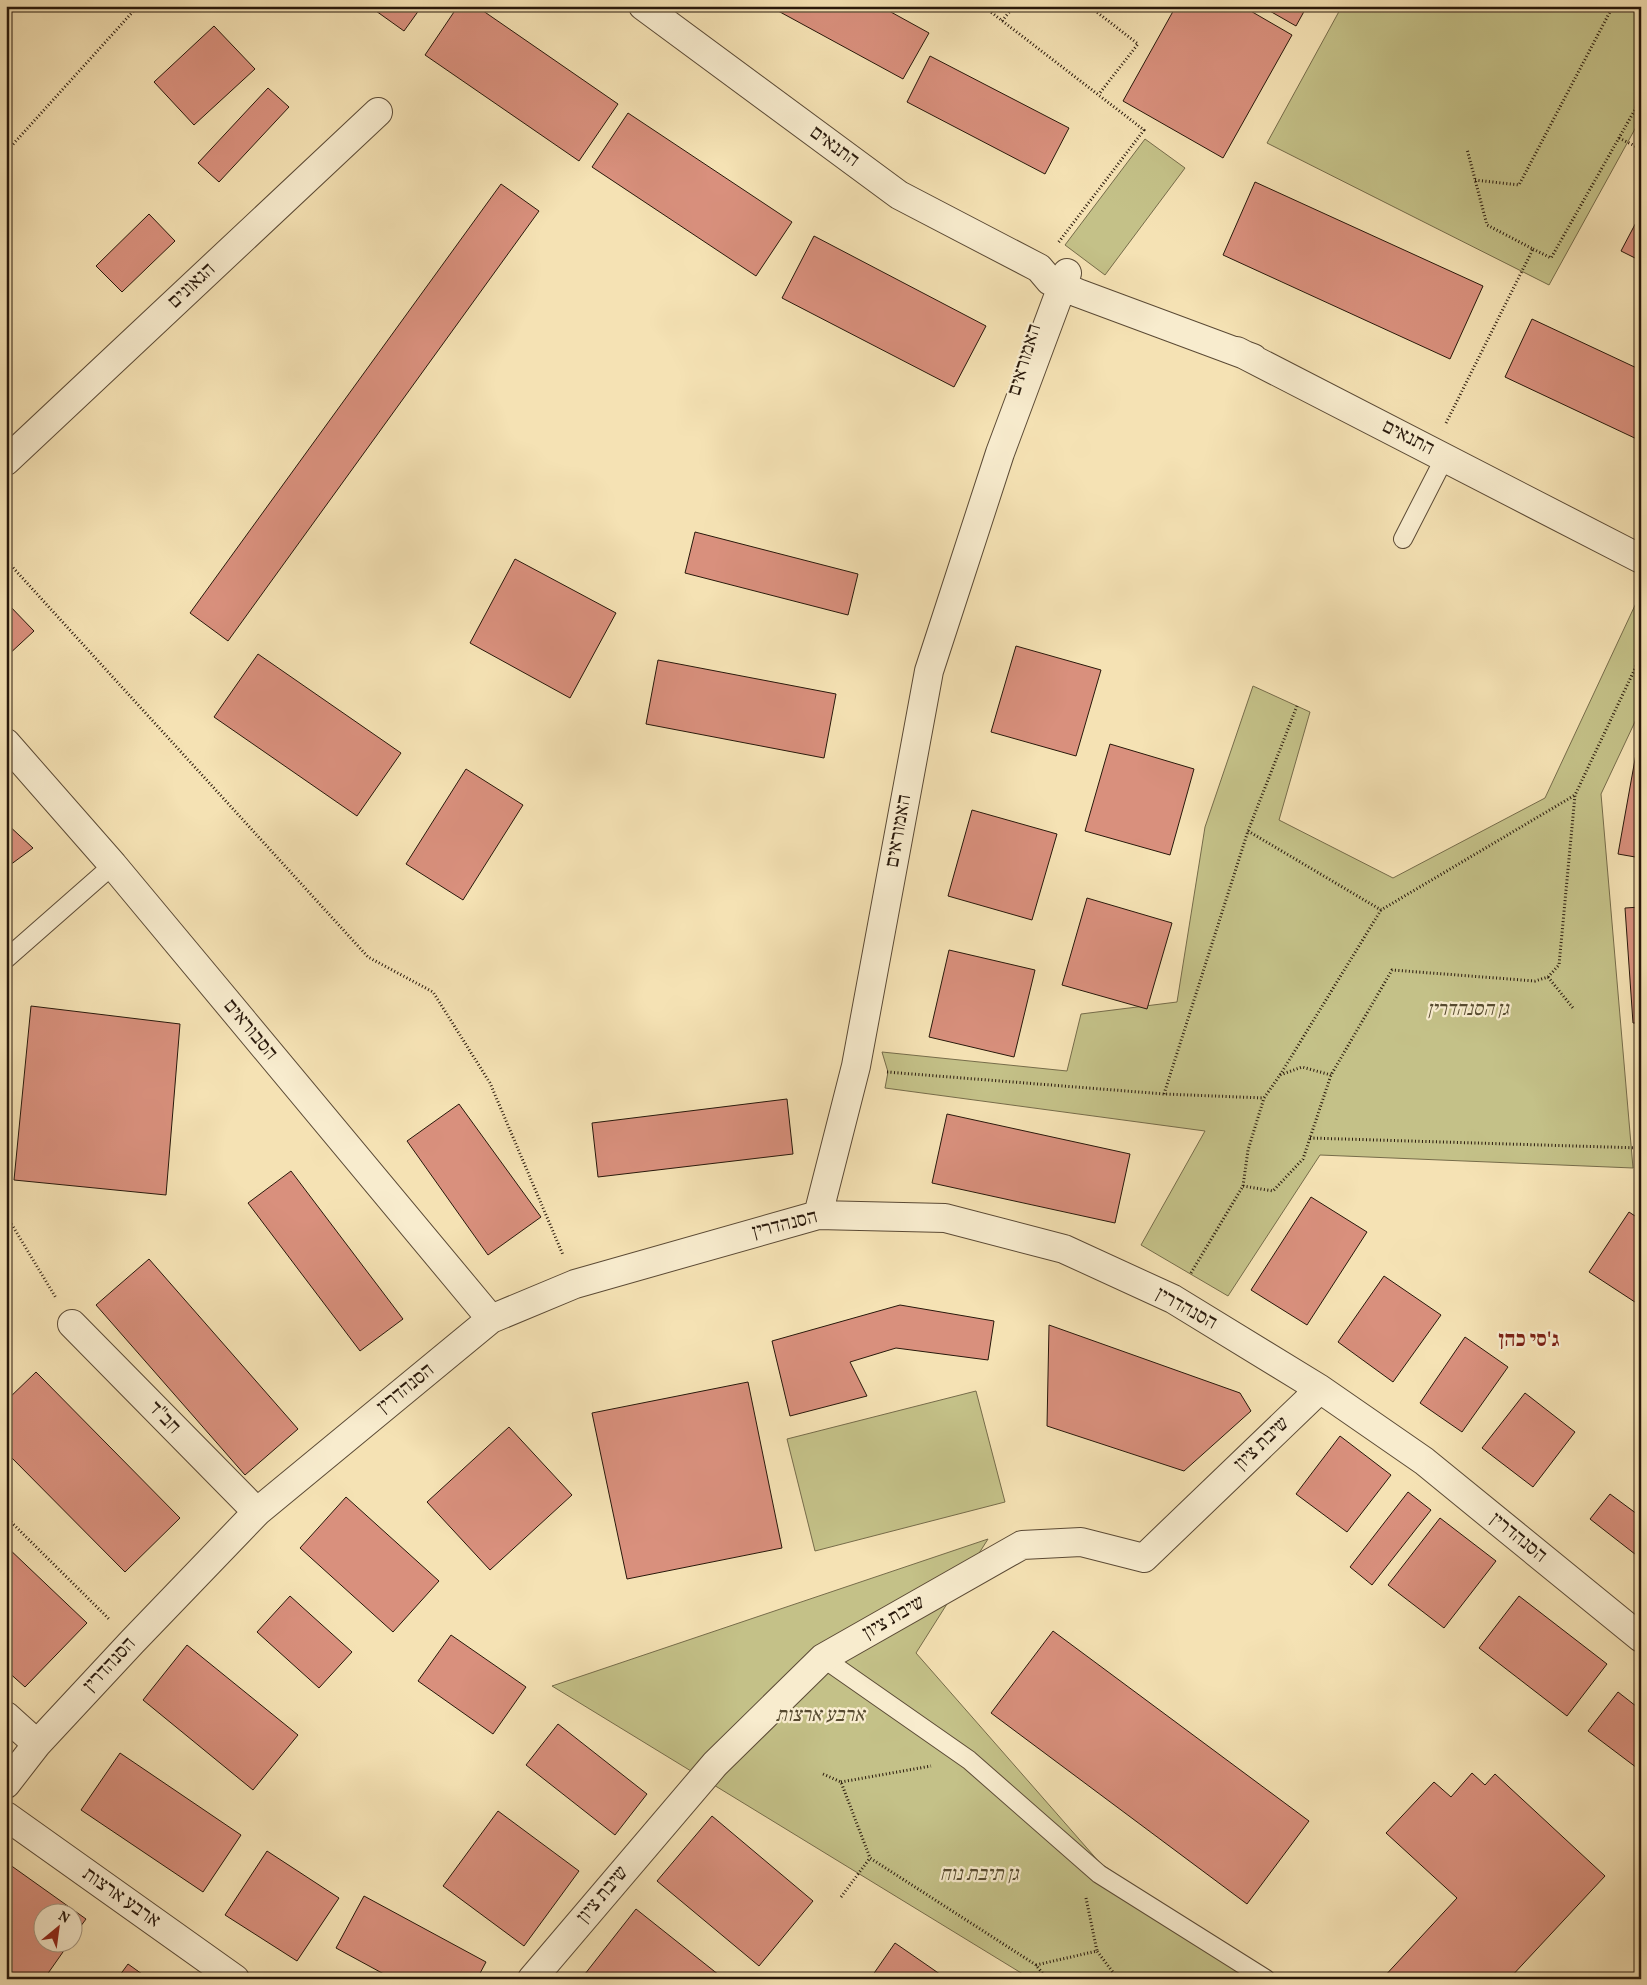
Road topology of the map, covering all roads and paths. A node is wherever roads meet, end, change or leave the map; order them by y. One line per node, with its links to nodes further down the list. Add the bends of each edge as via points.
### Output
1 (138, 6): 14 (path)
2 (643, 6): 17 (street, התנאים, via 899,195)
3 (983, 6): 7 (path)
4 (1014, 6): 7 (path)
5 (1089, 6): 8 (path, via 1138,44)
6 (1613, 6): 15 (path, via 1519,184)
7 (1002, 21): 8 (path)
8 (1098, 94): 17 (path, via 1144,130)
9 (1641, 99): 11 (path)
10 (378, 112): 19 (street, הגאונים)
11 (1619, 138): 13 (path); 16 (path, via 1551,258)
12 (1467, 149): 15 (path)
13 (1641, 149)
14 (6, 152)
15 (1475, 180): 16 (path, via 1487,225)
16 (1533, 249): 18 (path)
17 (1054, 275): 18 (street, התנאים, via 1253,358); 35 (street, האמוראים, via 929,671)
18 (1439, 454): 20 (street, התנאים); 21 (lane)
19 (6, 460)
20 (1564, 518): 22 (street, התנאים); 23 (street, התנאים)
21 (1403, 539)
22 (1641, 542)
23 (1641, 558)
24 (6, 560): 46 (path, via 368,957 433,992 490,1083)
25 (1641, 656): 28 (path)
26 (1297, 706): 29 (path)
27 (6, 743): 30 (street, הסבוראים)
28 (1575, 795): 31 (path); 33 (path, via 1559,965)
29 (1248, 831): 31 (path); 38 (path)
30 (113, 865): 32 (lane); 47 (street, הסבוראים)
31 (1381, 910): 36 (path)
32 (6, 959)
33 (1548, 977): 34 (path); 37 (path, via 1535,981 1392,970)
34 (1573, 1008)
35 (856, 1066): 38 (path, via 888,1072); 44 (street, האמוראים)
36 (1280, 1075): 37 (path, via 1302,1067); 39 (path)
37 (1331, 1075): 40 (path)
38 (1164, 1094): 39 (path)
39 (1264, 1098): 42 (path, via 1248,1150)
40 (1310, 1138): 41 (path); 42 (path, via 1303,1159 1273,1191)
41 (1641, 1148)
42 (1243, 1186): 45 (path)
43 (6, 1214): 48 (path)
44 (818, 1215): 46 (street, הסנהדרין); 49 (street, הסנהדרין, via 945,1218 1064,1249 1174,1299)
45 (1196, 1265)
46 (575, 1284): 47 (street, הסנהדרין)
47 (491, 1319): 50 (street, הסנהדרין)
48 (72, 1324): 50 (street, חב"ד)
49 (1320, 1389): 52 (street, הסנהדרין, via 1424,1461); 54 (street, שיבת ציון, via 1144,1558 1080,1542 1022,1545)
50 (257, 1512): 53 (street, הסנהדרין)
51 (6, 1517): 53 (path)
52 (1641, 1638)
53 (132, 1642): 56 (street, הסנהדרין)
54 (823, 1658): 57 (lane); 68 (street, שיבת ציון, via 715,1764)
55 (6, 1716): 56 (street)
56 (37, 1744): 60 (street, הסנהדרין)
57 (969, 1760): 59 (path); 71 (lane, via 1099,1874)
58 (823, 1774): 59 (path)
59 (841, 1782): 62 (path)
60 (6, 1784)
61 (6, 1816): 67 (street, ארבע ארצות)
62 (870, 1858): 63 (path); 66 (path)
63 (841, 1898)
64 (1086, 1898): 65 (path)
65 (1097, 1951): 66 (path); 70 (path)
66 (1036, 1965): 69 (path)
67 (235, 1979)
68 (532, 1979)
69 (1047, 1979)
70 (1118, 1979)
71 (1266, 1979)

